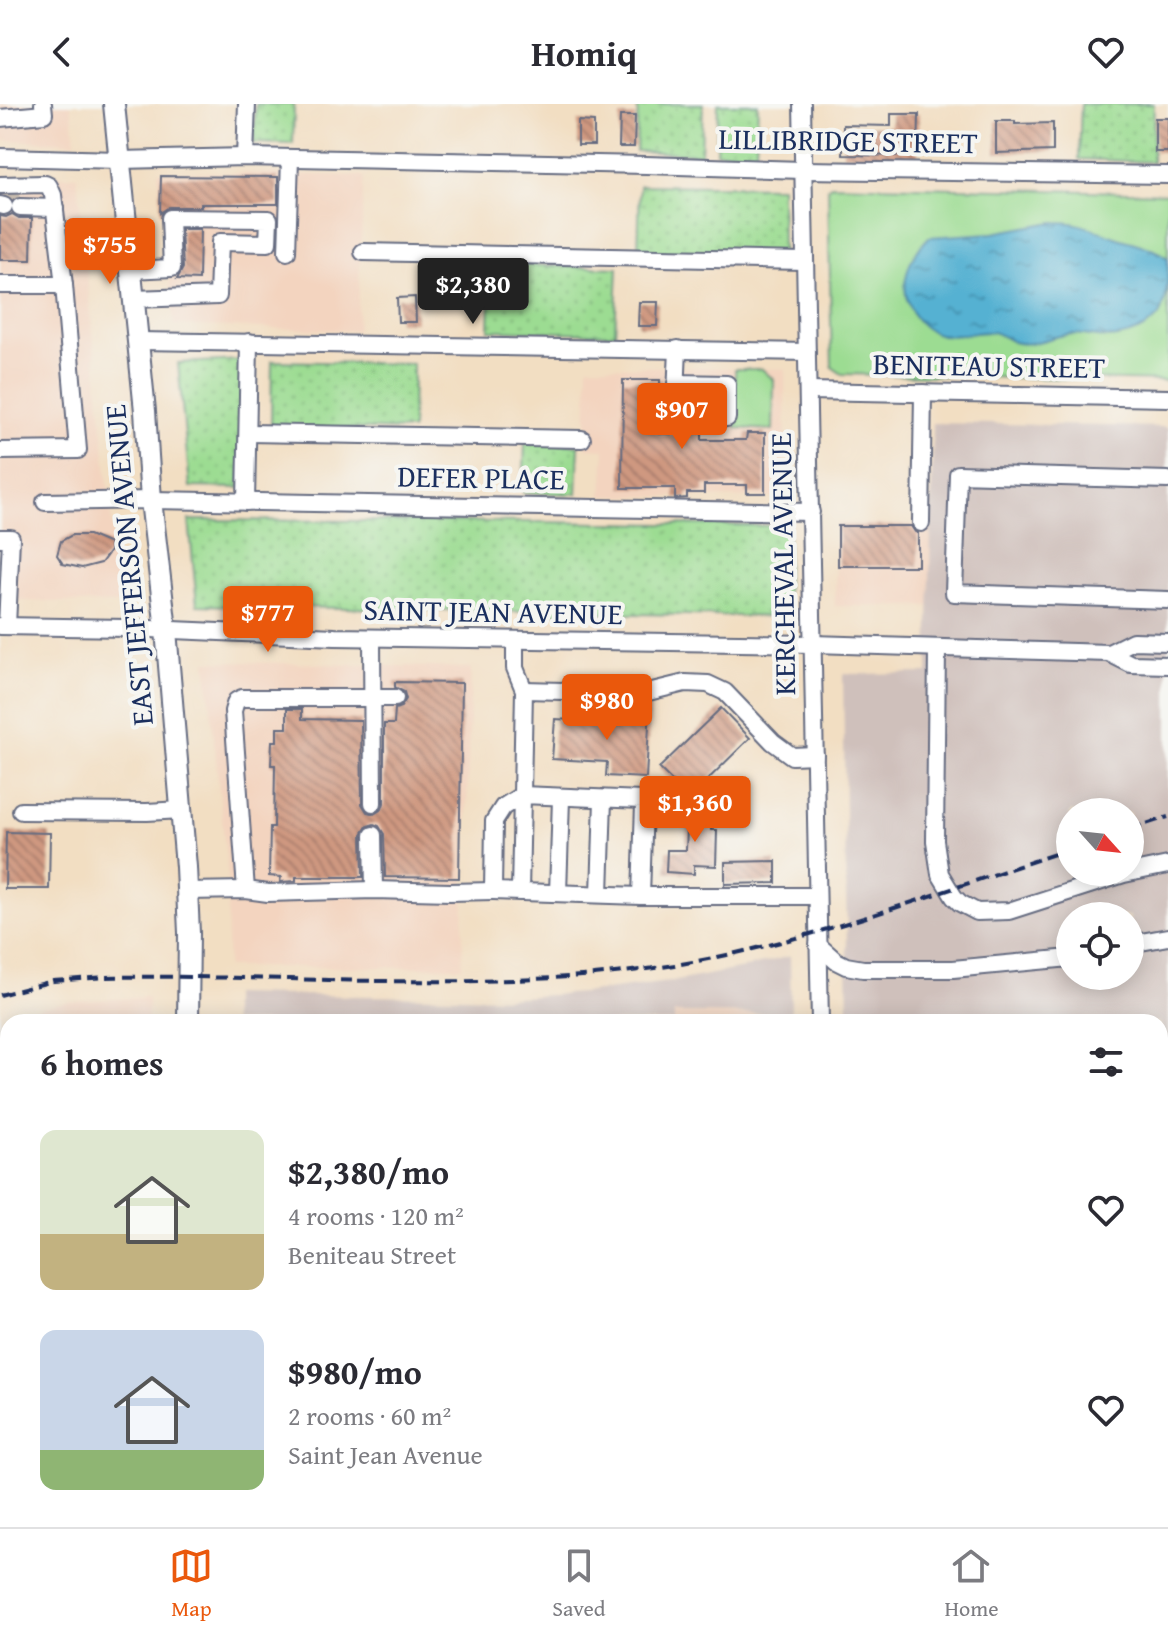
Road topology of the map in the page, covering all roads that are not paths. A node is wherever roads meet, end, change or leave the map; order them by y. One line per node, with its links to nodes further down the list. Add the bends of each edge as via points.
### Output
1 (43, 104): 5 (street, via 44,114)
2 (114, 104): 9 (main road, EAST JEFFERSON AVENUE)
3 (247, 104): 7 (street)
4 (802, 104): 10 (street, KERCHEVAL AVENUE)
5 (0, 118)
6 (0, 157): 9 (street, LILLIBRIDGE STREET)
7 (245, 157): 8 (street, LILLIBRIDGE STREET); 9 (street, LILLIBRIDGE STREET)
8 (290, 158): 10 (street, LILLIBRIDGE STREET); 14 (street)
9 (120, 160): 17 (main road, EAST JEFFERSON AVENUE)
10 (803, 170): 11 (street, LILLIBRIDGE STREET); 16 (street, KERCHEVAL AVENUE)
11 (1168, 175)
12 (7, 198): 13 (street); 13 (street, via 45,184)
13 (54, 202): 19 (street)
14 (287, 252)
15 (363, 252): 16 (street)
16 (805, 261): 24 (street, KERCHEVAL AVENUE)
17 (131, 270): 20 (main road, EAST JEFFERSON AVENUE); 20 (street, via 172,268 170,218 269,219 268,243 220,242 218,296)
18 (0, 285): 19 (street)
19 (64, 285): 31 (street, via 78,450)
20 (134, 299): 21 (main road, EAST JEFFERSON AVENUE)
21 (138, 341): 22 (street); 33 (main road, EAST JEFFERSON AVENUE)
22 (249, 342): 23 (street); 29 (street)
23 (678, 349): 24 (street); 25 (street)
24 (807, 352): 26 (street, KERCHEVAL AVENUE)
25 (676, 383)
26 (808, 391): 27 (street, BENITEAU STREET); 36 (street, KERCHEVAL AVENUE)
27 (923, 393): 28 (street, BENITEAU STREET); 37 (street)
28 (1168, 398)
29 (248, 433): 30 (street); 35 (street)
30 (582, 439)
31 (0, 451)
32 (1168, 480): 39 (street, via 958,474 954,593)
33 (151, 500): 34 (street, DEFER PLACE); 35 (street, DEFER PLACE); 41 (main road, EAST JEFFERSON AVENUE)
34 (45, 502)
35 (246, 502): 36 (street, DEFER PLACE)
36 (811, 512): 45 (street, KERCHEVAL AVENUE)
37 (921, 523)
38 (0, 538): 40 (street, via 11,538)
39 (1168, 600)
40 (3, 626): 41 (street, SAINT JEAN AVENUE)
41 (166, 630): 42 (street, SAINT JEAN AVENUE); 57 (main road, EAST JEFFERSON AVENUE)
42 (372, 638): 43 (street, SAINT JEAN AVENUE); 50 (street)
43 (515, 640): 45 (street, SAINT JEAN AVENUE); 49 (street, via 515,668)
44 (1168, 642): 47 (street, via 1133,641)
45 (813, 644): 46 (street, SAINT JEAN AVENUE); 52 (street, KERCHEVAL AVENUE)
46 (937, 649): 47 (street, SAINT JEAN AVENUE); 60 (street, via 935,841 940,874 954,897 977,912 1009,911)
47 (1109, 653): 48 (street, via 1131,664)
48 (1168, 665)
49 (524, 690): 52 (street, via 644,693 685,683 708,684 725,692 792,756); 53 (street)
50 (372, 698): 51 (street); 56 (street); 61 (street, via 236,701)
51 (395, 698)
52 (815, 755): 69 (street, KERCHEVAL AVENUE)
53 (522, 795): 54 (street); 64 (street, via 503,807 494,821); 65 (street)
54 (561, 798): 55 (street); 66 (street)
55 (603, 799): 67 (street); 68 (street, via 637,799 644,804)
56 (373, 803)
57 (181, 810): 58 (street); 63 (main road, EAST JEFFERSON AVENUE)
58 (21, 811)
59 (373, 835): 62 (street)
60 (1168, 865)
61 (246, 890): 62 (street); 63 (street)
62 (374, 890): 64 (street)
63 (187, 891): 74 (main road, EAST JEFFERSON AVENUE)
64 (493, 891): 65 (street)
65 (520, 892): 66 (street)
66 (558, 893): 67 (street)
67 (600, 894): 68 (street)
68 (641, 896): 69 (street)
69 (817, 896): 72 (street, KERCHEVAL AVENUE)
70 (1168, 937): 71 (street)
71 (1144, 942)
72 (818, 945): 73 (street, via 836,961 863,969 953,969); 75 (street, KERCHEVAL AVENUE)
73 (1056, 959)
74 (188, 1014)
75 (820, 1014)

